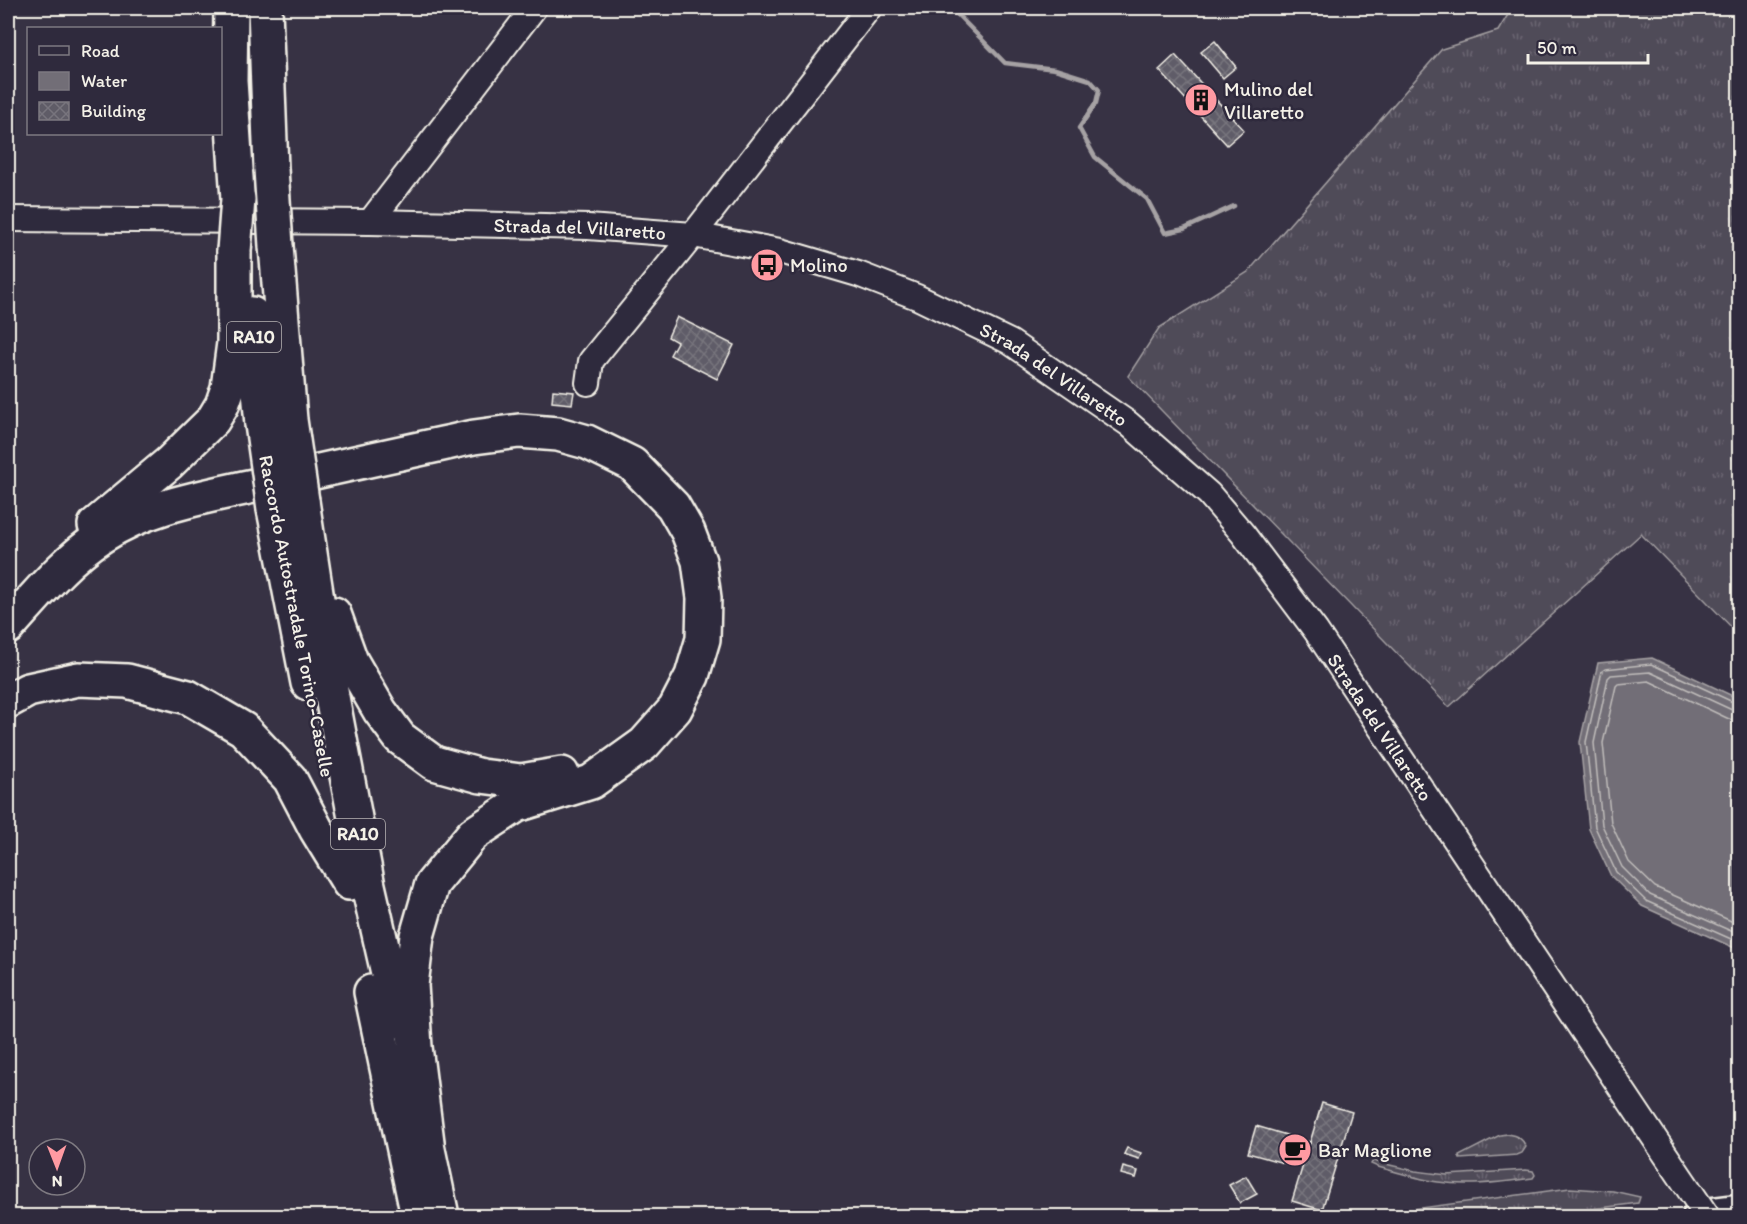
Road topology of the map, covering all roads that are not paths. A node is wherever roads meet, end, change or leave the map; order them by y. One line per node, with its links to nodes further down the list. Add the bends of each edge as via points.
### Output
1 (231, 8): 8 (highway, Raccordo Autostradale Torino-Caselle / RA10, bridge, via 230,81)
2 (265, 8): 10 (highway, Raccordo Autostradale Torino-Caselle / RA10, bridge, via 276,246)
3 (534, 8): 6 (street)
4 (868, 8): 7 (street)
5 (8, 219): 6 (street, Strada del Villaretto)
6 (370, 222): 7 (street, Strada del Villaretto, via 588,227)
7 (693, 235): 9 (street, via 591,360); 21 (street, Strada del Villaretto, bridge, via 780,251 858,274 917,297 1010,342 1129,424 1209,494 1316,631)
8 (239, 250): 10 (highway, Raccordo Autostradale Torino-Caselle / RA10); 12 (highway, via 228,388 213,420 169,463 53,558)
9 (588, 383)
10 (276, 422): 11 (highway, Raccordo Autostradale Torino-Caselle / RA10, bridge)
11 (294, 511): 14 (highway, via 351,662 400,738 434,763 481,776 521,781 573,772 598,763); 15 (highway, Raccordo Autostradale Torino-Caselle / RA10); 16 (highway, Raccordo Autostradale Torino-Caselle / RA10, via 365,871)
12 (8, 625): 14 (highway, via 74,557 101,536 156,510 474,437 519,431 558,434 587,442 632,464 673,506 699,561 704,639 688,684 675,708)
13 (8, 702): 15 (highway, via 28,690 78,679 127,681 188,697 243,729 290,779)
14 (657, 728): 16 (highway, via 644,744 591,782 517,805 473,834 432,884 417,936 411,985)
15 (349, 884): 18 (highway, Raccordo Autostradale Torino-Caselle / RA10)
16 (427, 1142): 19 (highway, Raccordo Autostradale Torino-Caselle / RA10)
17 (1740, 1211): 20 (highway)
18 (418, 1216)
19 (442, 1216)
20 (1700, 1216)
21 (1707, 1216)

